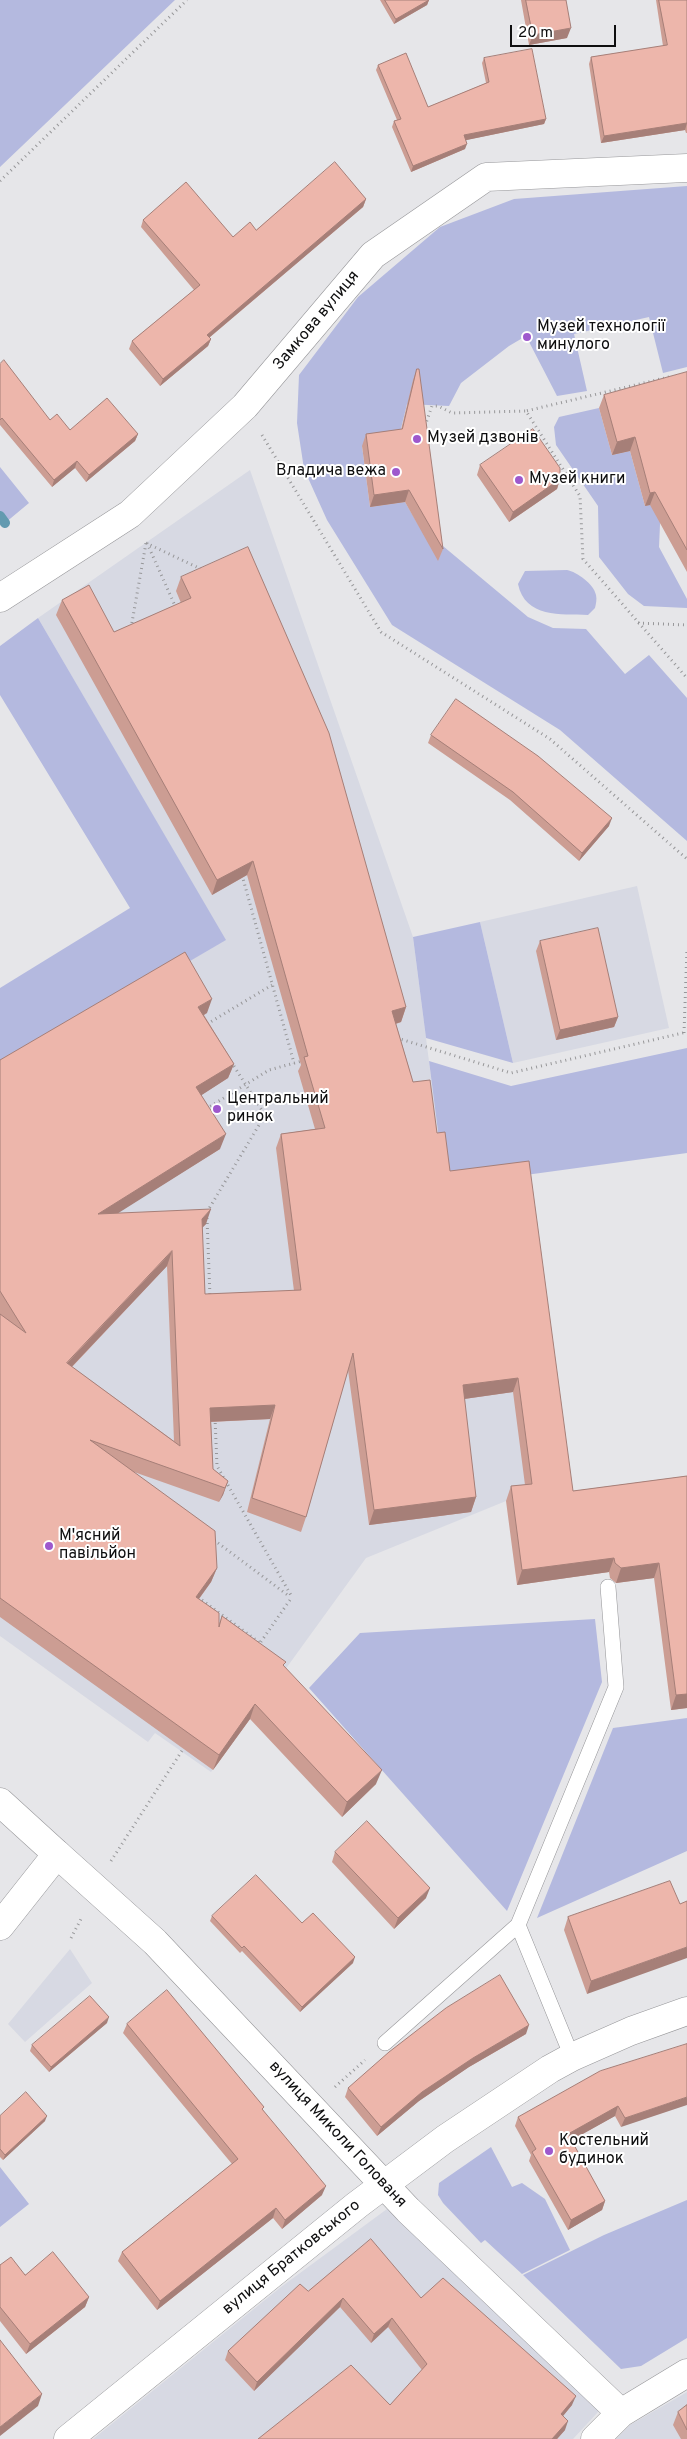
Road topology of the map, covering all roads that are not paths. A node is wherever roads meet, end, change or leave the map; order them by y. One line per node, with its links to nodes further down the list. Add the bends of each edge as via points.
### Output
1 (687, 168): 2 (street, Замкова вулиця, via 486,177 373,255 245,406 130,514)
2 (0, 598)
3 (608, 1587): 6 (lane, via 616,1687)
4 (0, 1802): 5 (street, вулиця Миколи Голованя)
5 (57, 1854): 7 (street); 11 (street, вулиця Миколи Голованя, via 155,1942)
6 (518, 1924): 9 (lane); 10 (lane)
7 (0, 1926)
8 (687, 2011): 10 (street, вулиця Братковського)
9 (385, 2043)
10 (572, 2057): 11 (street, вулиця Братковського, via 444,2139)
11 (384, 2184): 13 (street, вулиця Миколи Голованя); 14 (street, вулиця Братковського)
12 (687, 2373): 13 (street)
13 (621, 2413): 15 (street)
14 (68, 2439)
15 (595, 2439)

